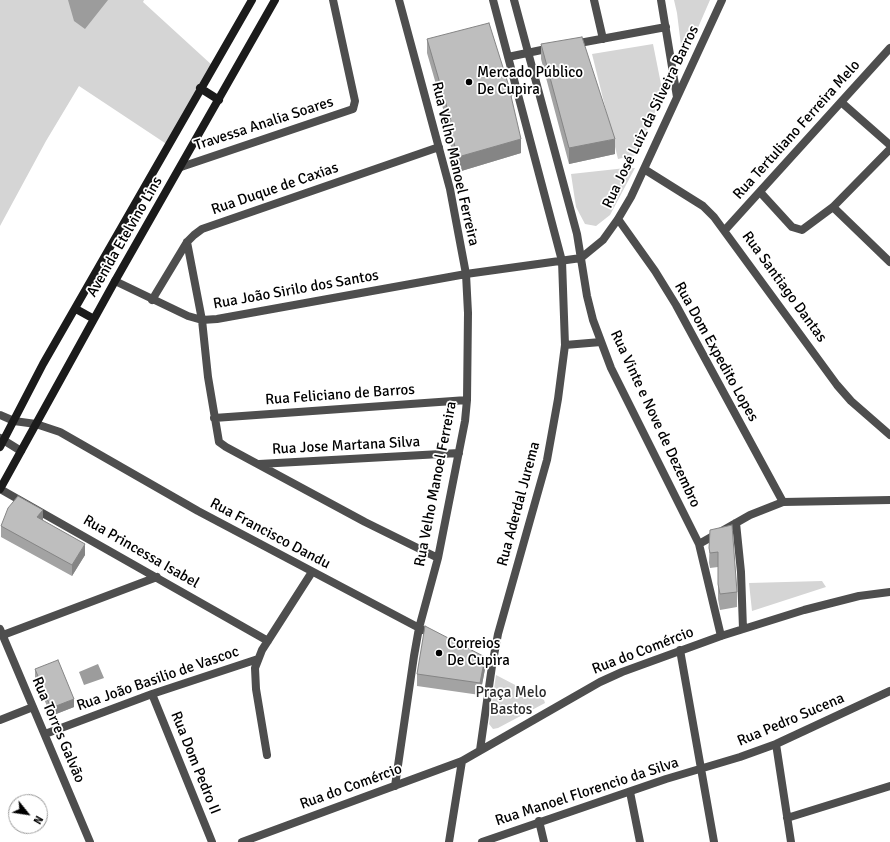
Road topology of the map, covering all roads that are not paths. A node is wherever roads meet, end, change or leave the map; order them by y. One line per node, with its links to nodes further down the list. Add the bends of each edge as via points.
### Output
1 (252, 0): 15 (main road, Avenida Etelvino Lins)
2 (275, 0): 17 (main road, Avenida Etelvino Lins)
3 (333, 0): 22 (street, Travessa Analia Soares, via 355,107)
4 (399, 0): 20 (street, Rua Velho Manoel Ferreira)
5 (493, 0): 14 (street, Rua Aderdal Jurema)
6 (514, 0): 13 (street, Rua Vinte e Nove de Dezembro)
7 (594, 0): 11 (street)
8 (661, 0): 10 (street)
9 (722, 0): 16 (street, Rua José Luiz da Silveira Barros)
10 (666, 26): 11 (street); 16 (street)
11 (603, 39): 13 (street)
12 (890, 48): 18 (street, Rua Tertuliano Ferreira Melo)
13 (528, 52): 14 (street); 29 (street, Rua Vinte e Nove de Dezembro, via 577,234)
14 (508, 57): 30 (street, Rua Aderdal Jurema)
15 (200, 88): 17 (main road); 35 (main road, Avenida Etelvino Lins)
16 (677, 97): 23 (street, Rua José Luiz da Silveira Barros)
17 (219, 100): 22 (main road, Avenida Etelvino Lins)
18 (841, 102): 19 (street); 24 (street, Rua Tertuliano Ferreira Melo)
19 (890, 145)
20 (439, 147): 28 (street, Rua Duque de Caxias, via 212,225); 32 (street, Rua Velho Manoel Ferreira, via 450,189)
21 (890, 149): 25 (street)
22 (181, 167): 33 (main road, Avenida Etelvino Lins)
23 (644, 170): 26 (street, Rua José Luiz da Silveira Barros); 27 (street, Rua Santiago Dantas, via 703,206)
24 (760, 192): 25 (street, via 792,227 799,230 805,229); 27 (street, Rua Tertuliano Ferreira Melo)
25 (833, 207): 31 (street)
26 (618, 219): 29 (street, Rua José Luiz da Silveira Barros, via 603,240); 52 (street, Rua Dom Expedito Lopes, via 676,305)
27 (725, 230): 45 (street, Rua Santiago Dantas, via 837,385 851,401)
28 (187, 242): 34 (street, Rua Duque de Caxias); 37 (street)
29 (581, 258): 30 (street, Rua João Sirilo dos Santos); 38 (street, Rua Vinte e Nove de Dezembro, via 587,296)
30 (562, 262): 32 (street, Rua João Sirilo dos Santos); 39 (street, Rua Aderdal Jurema)
31 (890, 262)
32 (466, 274): 37 (street, Rua João Sirilo dos Santos, via 234,317); 40 (street, Rua Velho Manoel Ferreira)
33 (115, 281): 34 (street, Rua João Sirilo dos Santos); 36 (main road, Avenida Etelvino Lins)
34 (152, 300): 37 (street, Rua João Sirilo dos Santos)
35 (76, 309): 36 (main road); 43 (main road, Avenida Etelvino Lins, via 43,364)
36 (94, 319): 44 (main road, Avenida Etelvino Lins)
37 (202, 320): 42 (street)
38 (601, 342): 39 (street); 54 (street, Rua Vinte e Nove de Dezembro, via 611,368)
39 (565, 345): 73 (street, Rua Aderdal Jurema, via 547,460 489,665)
40 (467, 400): 42 (street, Rua Feliciano de Barros); 48 (street, Rua Velho Manoel Ferreira)
41 (0, 415): 43 (street, Rua Francisco Dandu)
42 (214, 418): 49 (street, via 221,444)
43 (14, 421): 44 (street, Rua Francisco Dandu); 46 (main road, Avenida Etelvino Lins)
44 (36, 424): 47 (main road, Avenida Etelvino Lins); 56 (street, Rua Francisco Dandu, via 60,432 198,511)
45 (890, 435)
46 (1, 442): 47 (street)
47 (21, 451): 50 (main road, Avenida Etelvino Lins)
48 (459, 453): 49 (street, Rua Jose Martana Silva); 55 (street, Rua Velho Manoel Ferreira)
49 (259, 464): 55 (street, via 365,522)
50 (0, 489): 57 (street, Rua Princessa Isabel)
51 (890, 500): 52 (street)
52 (783, 502): 53 (street)
53 (736, 523): 54 (street); 60 (street)
54 (698, 544): 63 (street, Rua Vinte e Nove de Dezembro)
55 (438, 558): 59 (street, Rua Velho Manoel Ferreira)
56 (312, 572): 59 (street, Rua Francisco Dandu); 64 (street)
57 (157, 577): 61 (street); 64 (street, Rua Princessa Isabel)
58 (890, 592): 60 (street, Rua do Comércio, via 859,596)
59 (419, 628): 62 (street, Rua Francisco Dandu); 77 (street, Rua Velho Manoel Ferreira)
60 (743, 629): 63 (street, Rua do Comércio)
61 (1, 632): 69 (street, Rua Torres Galvão)
62 (431, 634)
63 (721, 636): 65 (street, Rua do Comércio)
64 (268, 641): 66 (street)
65 (680, 650): 73 (street, Rua do Comércio, via 600,682); 76 (street)
66 (258, 659): 68 (street, Rua João Basilio de Vascoc); 74 (street, via 255,668 256,689)
67 (890, 691): 72 (street, Rua Pedro Sucena)
68 (152, 694): 71 (street, Rua João Basilio de Vascoc); 83 (street, Rua Dom Pedro II)
69 (33, 706): 70 (street); 71 (street, Rua Torres Galvão)
70 (0, 720)
71 (44, 734): 82 (street, Rua Torres Galvão)
72 (776, 744): 76 (street, Rua Pedro Sucena); 80 (street)
73 (480, 750): 75 (street, Rua do Comércio)
74 (267, 754)
75 (462, 761): 77 (street, Rua do Comércio); 85 (street)
76 (701, 770): 79 (street, Rua Manoel Florencio da Silva); 89 (street)
77 (395, 786): 84 (street, Rua do Comércio)
78 (890, 786): 80 (street)
79 (630, 792): 81 (street, Rua Manoel Florencio da Silva); 88 (street)
80 (787, 818): 90 (street)
81 (539, 821): 86 (street, Rua Manoel Florencio da Silva); 87 (street)
82 (90, 842)
83 (212, 842)
84 (242, 842)
85 (449, 842)
86 (482, 842)
87 (544, 842)
88 (640, 842)
89 (714, 842)
90 (790, 842)

